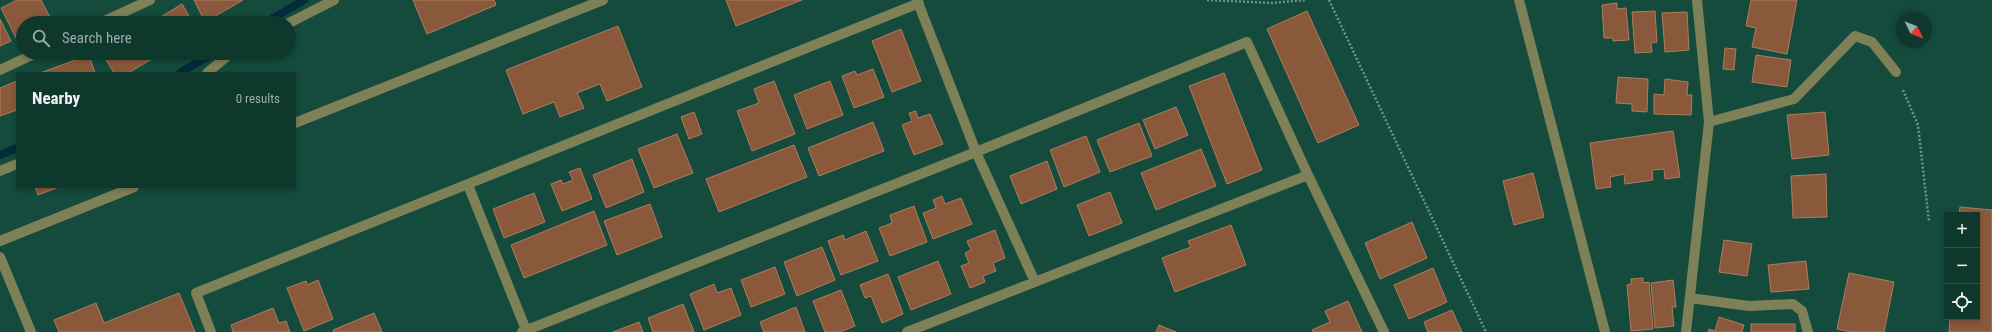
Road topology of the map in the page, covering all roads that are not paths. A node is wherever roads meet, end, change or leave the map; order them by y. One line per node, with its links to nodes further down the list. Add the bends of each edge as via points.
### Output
1 (150, 0): 7 (street)
2 (334, 0): 8 (street)
3 (603, 0): 15 (street)
4 (1519, 0): 31 (street)
5 (1697, 0): 14 (street)
6 (918, 2): 16 (street); 20 (street)
7 (115, 16)
8 (296, 19)
9 (21, 60): 11 (street)
10 (223, 60): 12 (street)
11 (0, 70)
12 (208, 72)
13 (1896, 72): 14 (street, via 1872,42 1855,36 1794,99)
14 (1709, 122): 25 (street)
15 (296, 123)
16 (976, 152): 19 (street, via 1247,42); 24 (street); 26 (street)
17 (16, 164): 18 (street)
18 (0, 171)
19 (1308, 175): 24 (street); 30 (street)
20 (468, 185): 26 (street); 28 (street, via 196,293)
21 (132, 188): 22 (street)
22 (0, 241)
23 (0, 257): 27 (street)
24 (1035, 282): 29 (street)
25 (1690, 298): 32 (street); 33 (street, via 1749,306 1793,304 1802,311)
26 (524, 331)
27 (31, 332)
28 (211, 332)
29 (908, 332)
30 (1384, 332)
31 (1605, 332)
32 (1686, 332)
33 (1808, 332)

